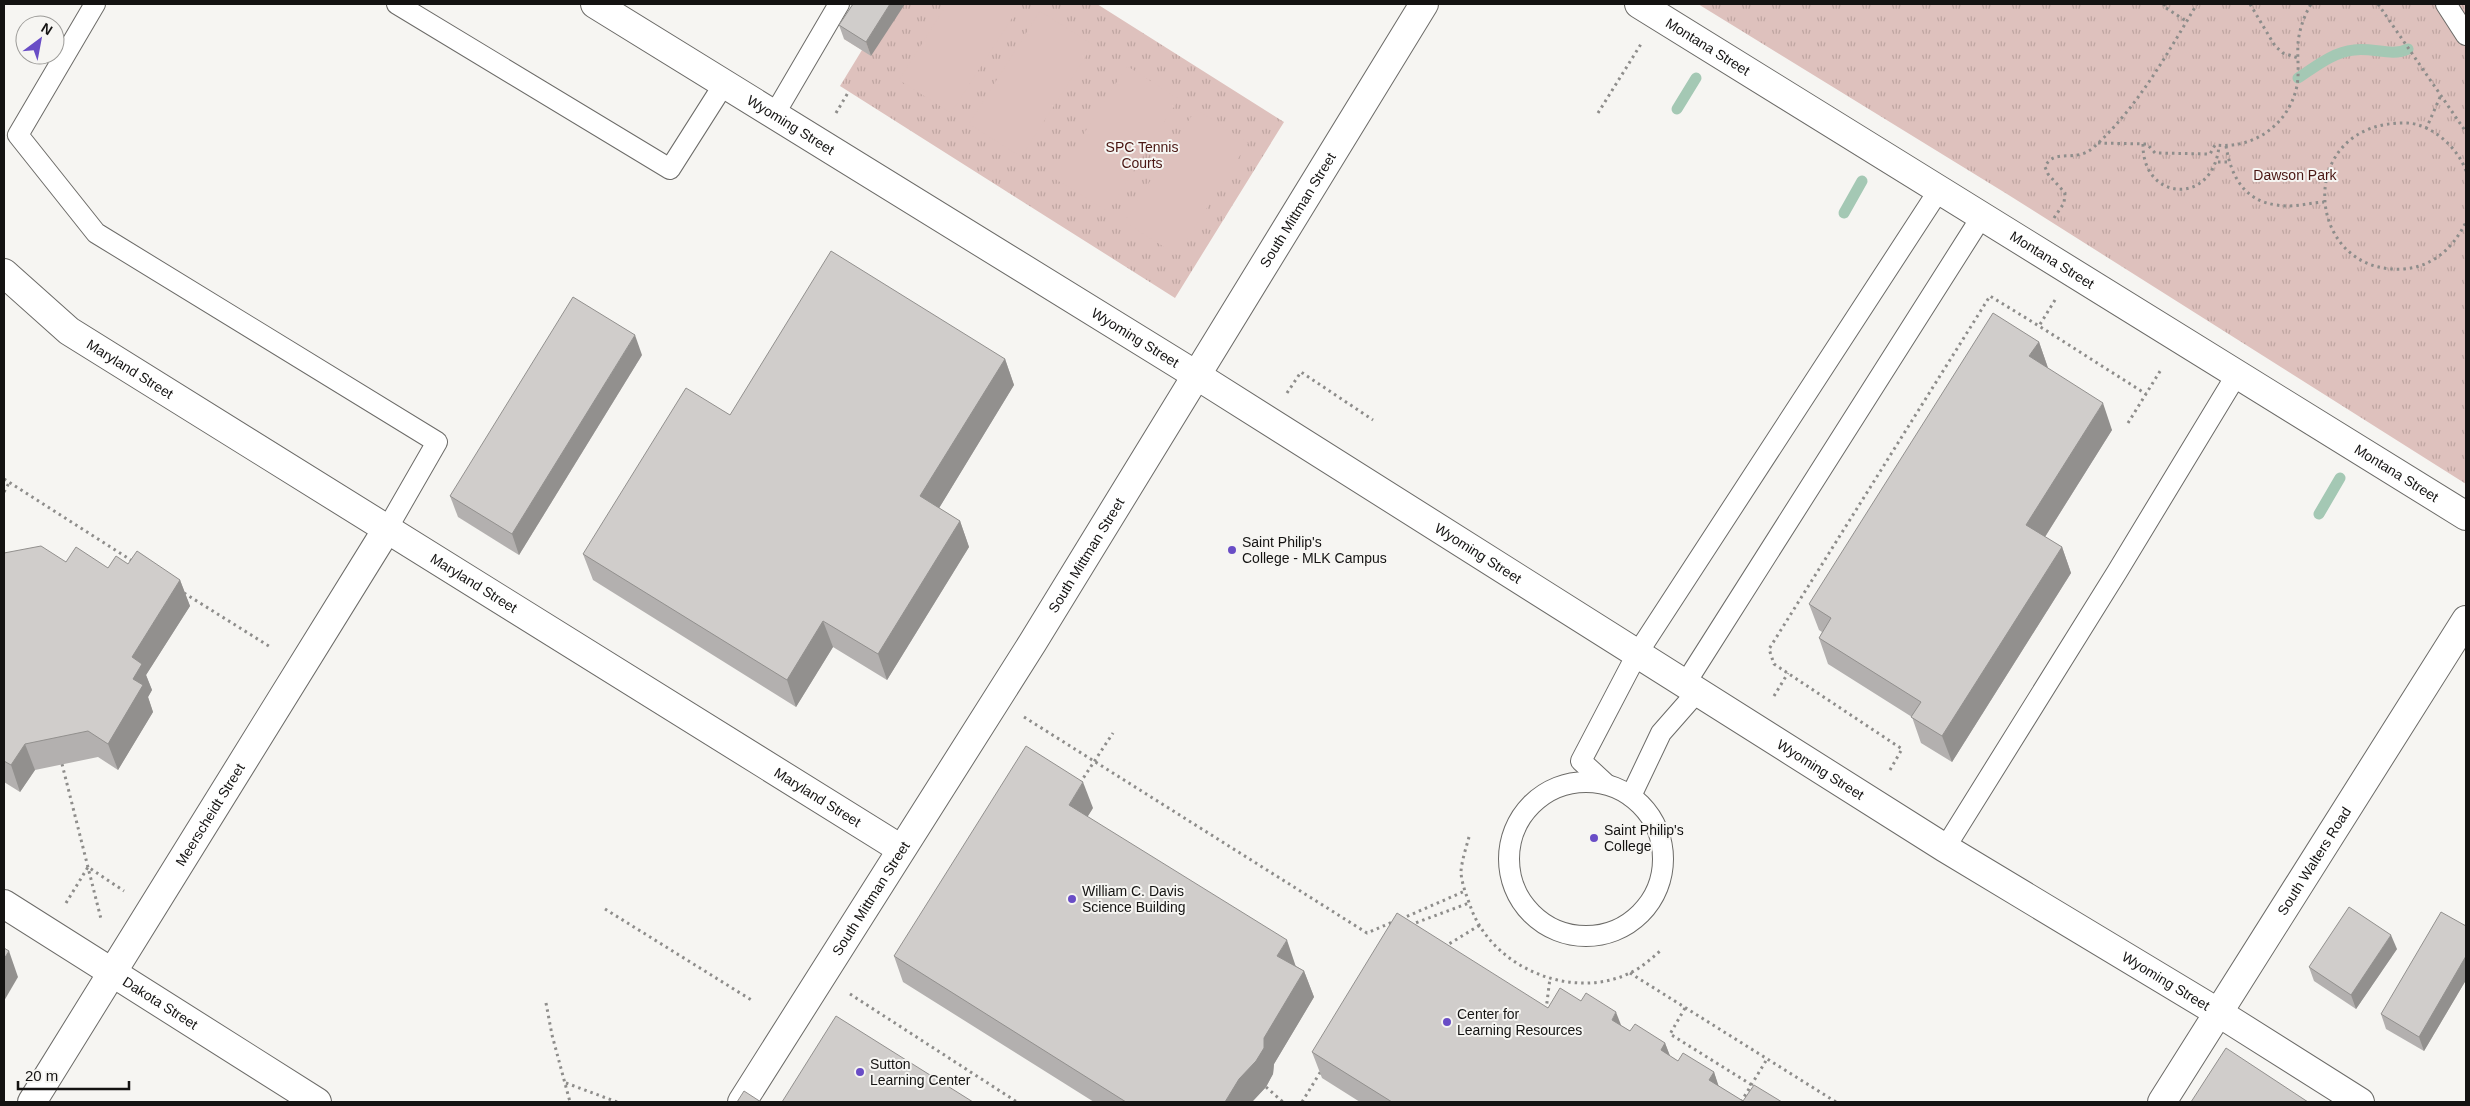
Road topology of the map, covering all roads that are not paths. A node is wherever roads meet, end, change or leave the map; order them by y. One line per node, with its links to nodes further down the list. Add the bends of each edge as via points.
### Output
1 (95, 4): 17 (lane, via 18,135 96,233 437,442)
2 (397, 4): 9 (lane, via 670,169)
3 (595, 4): 9 (street, Wyoming Street)
4 (1424, 4): 15 (street, South Mittman Street)
5 (1639, 4): 11 (street, Montana Street)
6 (2446, 4): 8 (lane)
7 (835, 5): 10 (lane)
8 (2466, 35)
9 (724, 84): 10 (street, Wyoming Street)
10 (774, 114): 15 (street, Wyoming Street)
11 (1939, 190): 12 (street, Montana Street); 19 (lane)
12 (1982, 216): 14 (street, Montana Street); 20 (lane)
13 (4, 273): 17 (street, Maryland Street, via 69,331)
14 (2237, 374): 16 (street, Montana Street); 23 (lane)
15 (1196, 375): 19 (street, Wyoming Street); 24 (street, South Mittman Street, via 1033,642)
16 (2466, 516)
17 (387, 529): 24 (street, Maryland Street); 26 (street, Meerscheidt Street)
18 (2466, 620): 27 (street, South Walters Road)
19 (1637, 654): 20 (street, Wyoming Street); 21 (lane, via 1581,760)
20 (1691, 688): 22 (lane, via 1661,732); 23 (street, Wyoming Street)
21 (1606, 784): 22 (lane); 22 (lane, via 1581,782 1557,787 1536,800 1520,818 1511,842 1509,867 1517,892 1531,913 1552,928 1577,935 1602,934 1626,925 1646,908 1658,887 1664,861 1660,837 1649,814)
22 (1631, 796)
23 (1945, 848): 27 (street, Wyoming Street)
24 (901, 849): 30 (street, South Mittman Street)
25 (4, 904): 26 (street, Dakota Street)
26 (113, 974): 28 (street, Meerscheidt Street); 29 (street, Dakota Street)
27 (2218, 1013): 31 (street, South Walters Road); 32 (street, Wyoming Street)
28 (32, 1102)
29 (317, 1102)
30 (742, 1102)
31 (2162, 1102)
32 (2360, 1102)

